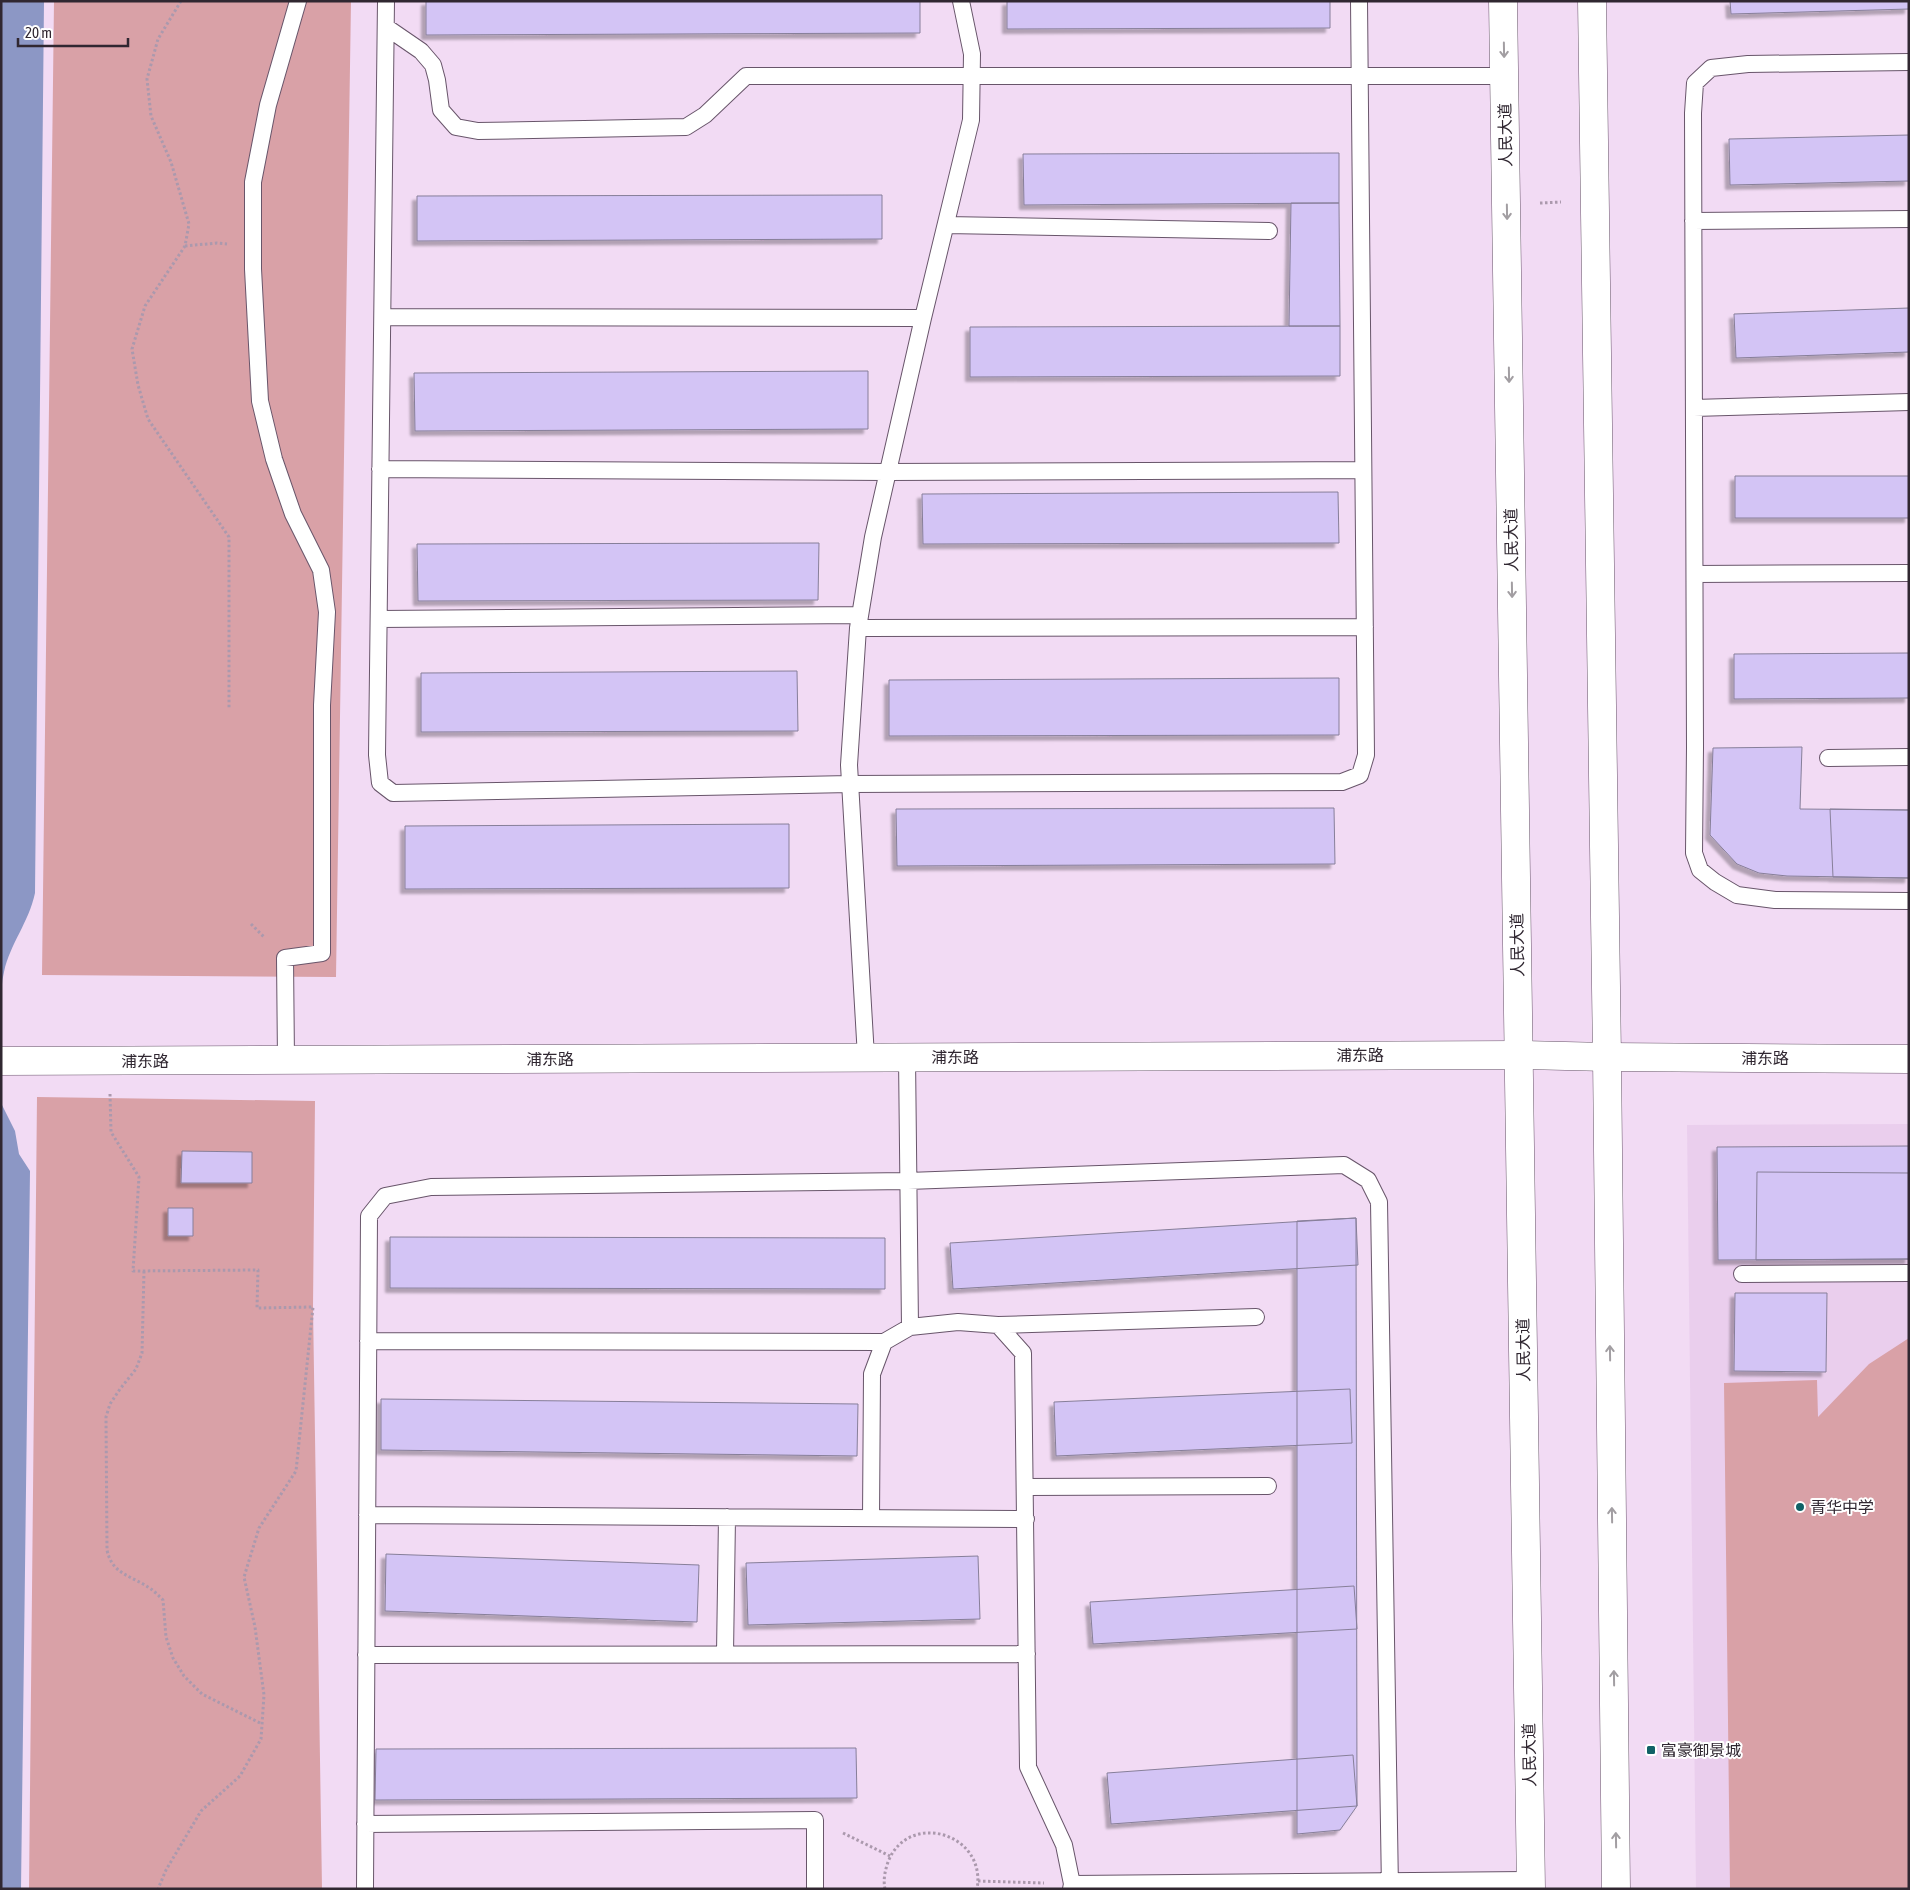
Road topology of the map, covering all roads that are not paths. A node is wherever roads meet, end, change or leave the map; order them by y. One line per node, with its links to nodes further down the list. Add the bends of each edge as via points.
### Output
1 (298, 1): 37 (lane, via 268,105 253,182 260,401 274,459 293,514 321,570 327,612 322,705 322,954 285,958)
2 (386, 1): 7 (lane)
3 (961, 1): 9 (lane, via 972,54)
4 (1359, 1): 10 (lane)
5 (1503, 1): 11 (main road, 人民大道, one-way to 11)
6 (1592, 1): 35 (main road)
7 (386, 27): 9 (lane, via 420,50 432,65 441,110 456,127 478,131 686,127 705,115 746,76); 16 (lane)
8 (1909, 62): 13 (lane, via 1748,64 1711,68 1695,83)
9 (972, 76): 10 (lane); 14 (lane, via 971,120)
10 (1360, 76): 11 (lane); 21 (lane)
11 (1504, 76): 32 (main road, 人民大道, one-way to 32)
12 (1909, 219): 13 (lane)
13 (1693, 221): 19 (lane)
14 (946, 225): 15 (lane); 17 (lane)
15 (1269, 231)
16 (383, 317): 17 (lane); 20 (lane)
17 (923, 318): 22 (lane)
18 (1909, 402): 19 (lane)
19 (1694, 408): 24 (lane)
20 (380, 469): 22 (lane); 25 (lane)
21 (1364, 470): 22 (lane); 27 (lane)
22 (887, 472): 26 (lane)
23 (1909, 573): 24 (lane)
24 (1695, 574): 31 (lane, via 1694,853 1700,870 1737,895 1775,900)
25 (379, 619): 26 (lane); 30 (lane, via 377,755 380,783 393,793)
26 (859, 621): 27 (lane); 30 (lane)
27 (1365, 627): 30 (lane, via 1366,755 1360,775 1342,782)
28 (1909, 757): 29 (lane)
29 (1828, 758)
30 (850, 784): 33 (lane)
31 (1909, 901)
32 (1519, 1054): 34 (main road, 浦东路); 35 (main road, 浦东路); 57 (main road, 人民大道)
33 (866, 1057): 34 (main road, 浦东路); 37 (main road, 浦东路)
34 (907, 1057): 39 (lane)
35 (1607, 1057): 36 (main road, 浦东路); 62 (main road, one-way to 35)
36 (1909, 1058)
37 (286, 1060): 38 (main road, 浦东路)
38 (4, 1061)
39 (908, 1181): 44 (lane); 45 (lane, via 431,1187 385,1196 369,1216); 58 (lane, via 1344,1166 1368,1180 1379,1202)
40 (1742, 1274): 41 (lane)
41 (1909, 1274)
42 (1256, 1317): 43 (lane)
43 (998, 1325): 44 (lane, via 958,1322); 48 (lane, via 1023,1353)
44 (910, 1327): 46 (lane)
45 (368, 1341): 46 (lane); 49 (lane)
46 (884, 1342): 51 (lane, via 872,1374)
47 (1268, 1486): 48 (lane)
48 (1026, 1487): 52 (lane)
49 (367, 1515): 50 (lane); 55 (lane)
50 (727, 1517): 51 (lane); 53 (lane)
51 (871, 1518): 52 (lane)
52 (1026, 1519): 54 (lane)
53 (725, 1654): 54 (lane); 55 (lane)
54 (1027, 1654): 59 (lane, via 1028,1767 1064,1845)
55 (366, 1655): 56 (lane)
56 (365, 1824): 60 (lane); 61 (lane, via 815,1820)
57 (1531, 1884): 58 (lane)
58 (1390, 1885): 59 (lane)
59 (1072, 1886)
60 (365, 1889)
61 (815, 1889)
62 (1616, 1889)

